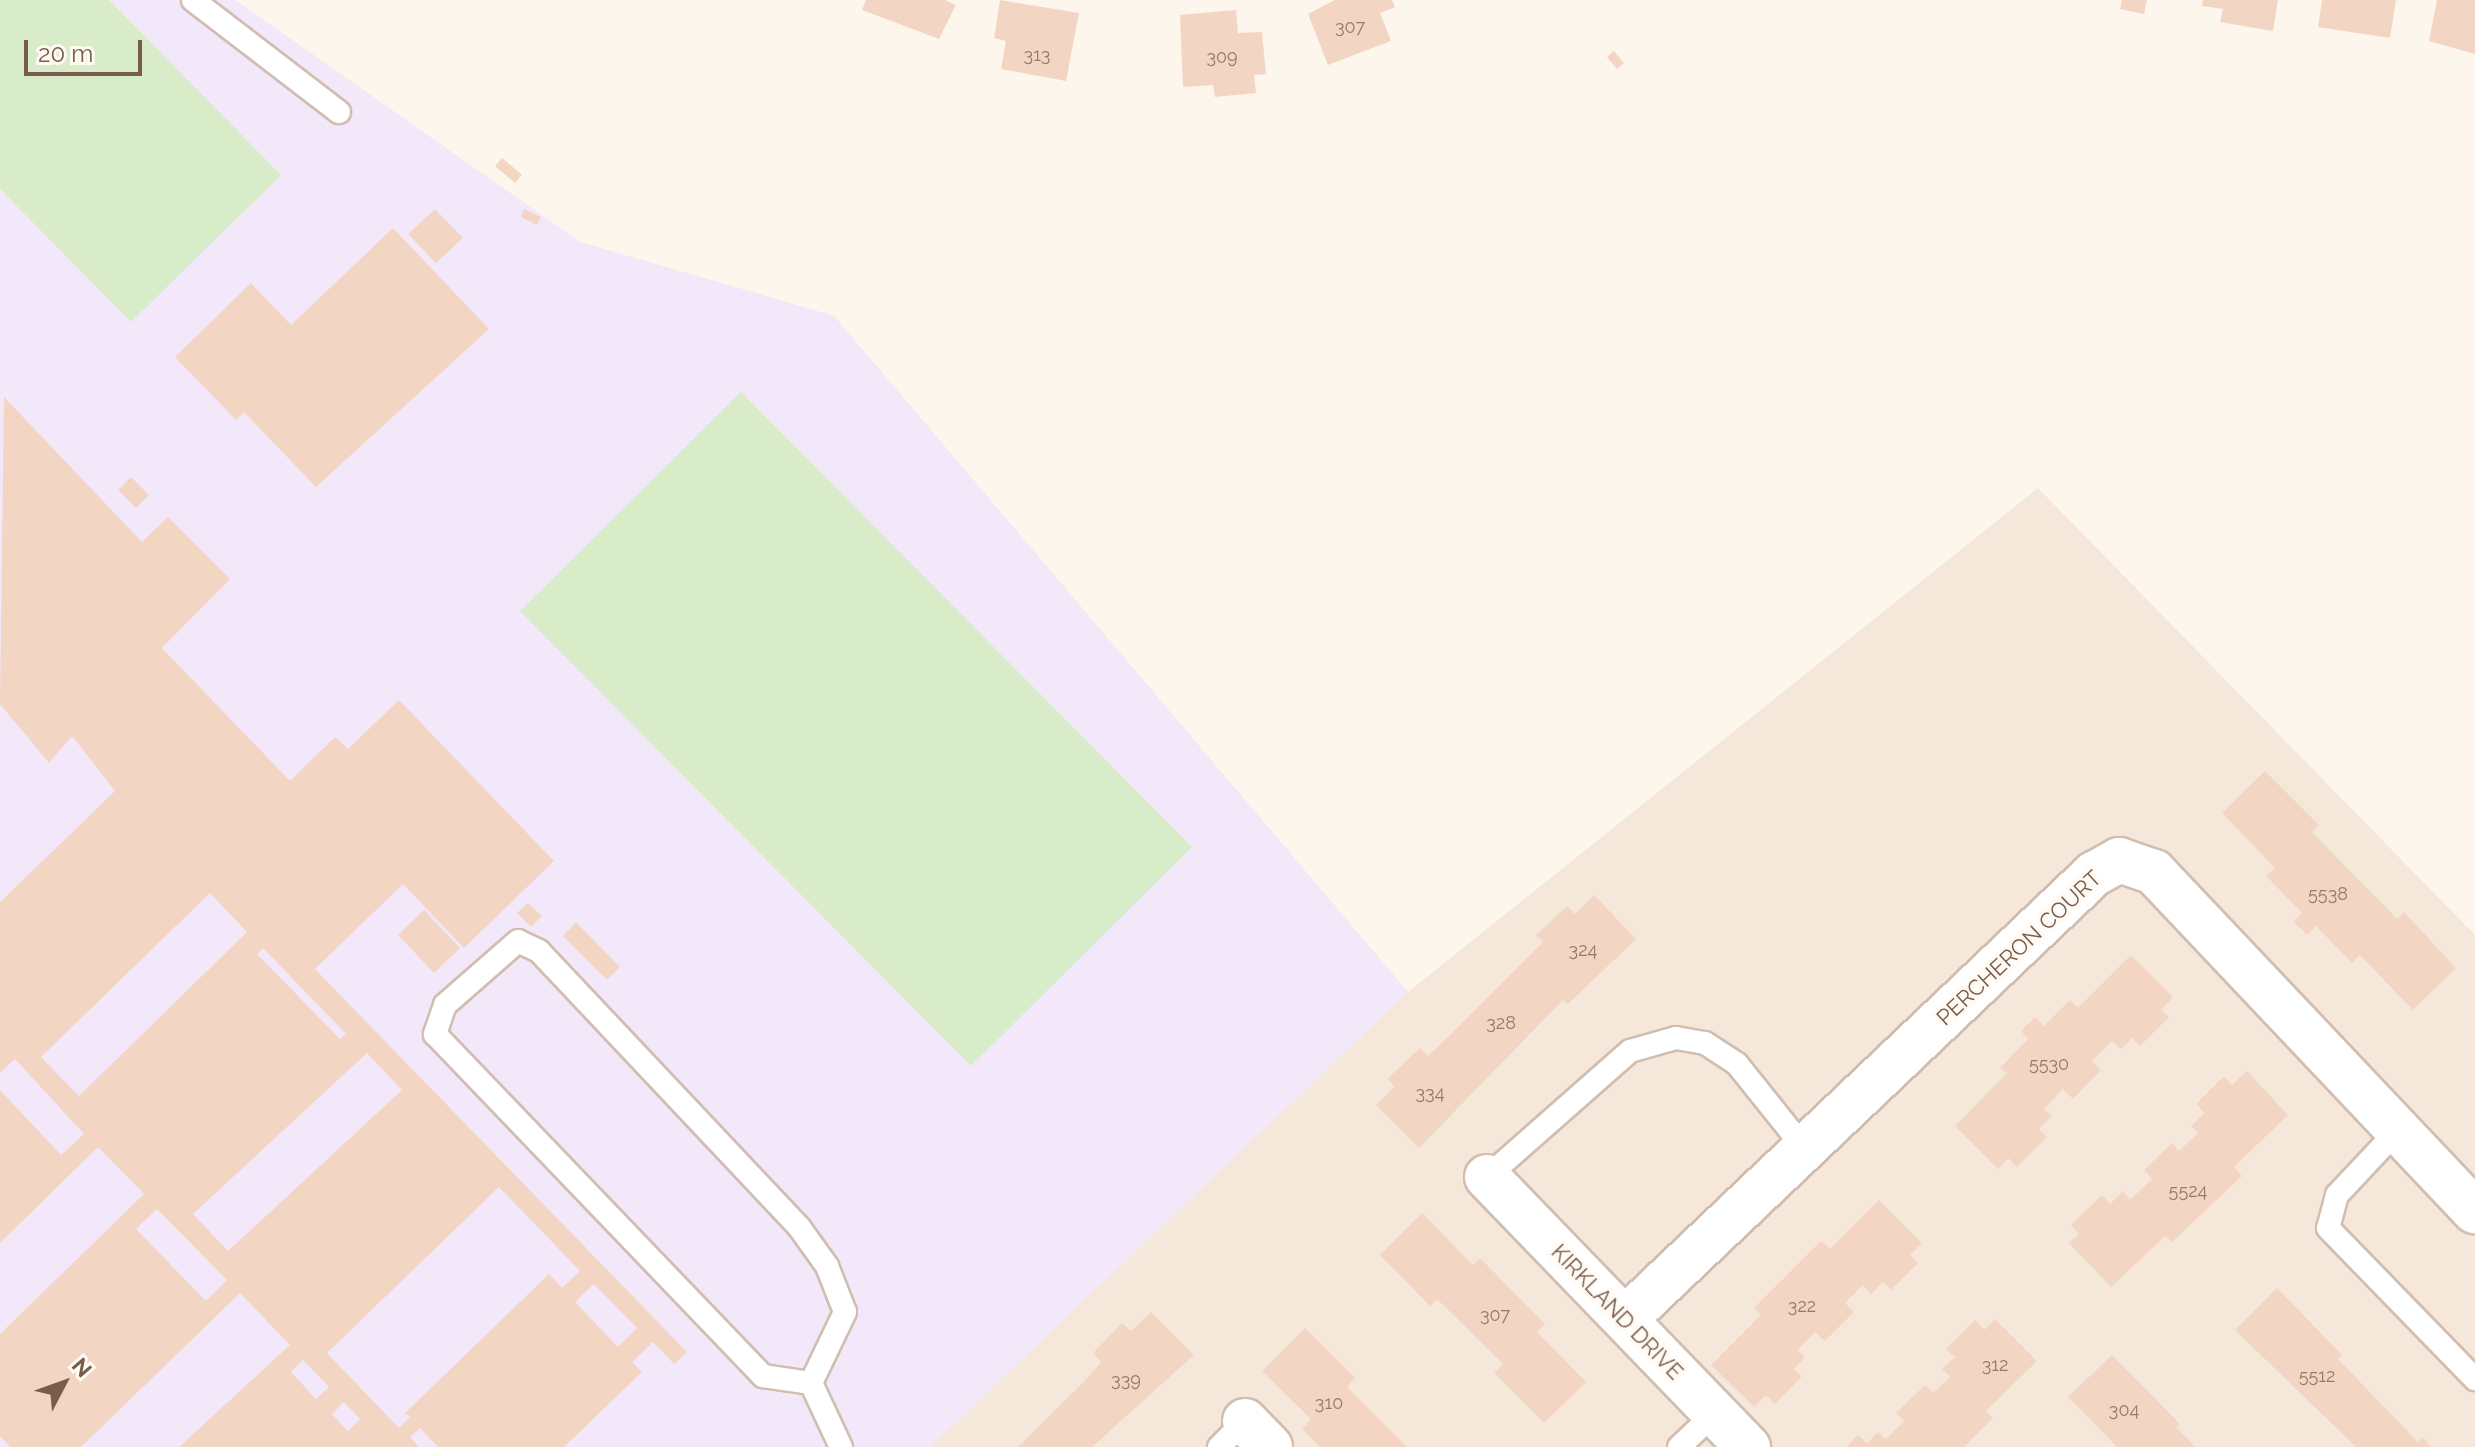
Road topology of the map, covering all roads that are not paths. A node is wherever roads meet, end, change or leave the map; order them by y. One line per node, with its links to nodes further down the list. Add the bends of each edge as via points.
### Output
1 (193, 0): 2 (lane)
2 (339, 112)
3 (2398, 1130): 4 (street, PERCHERON COURT, via 2154,872 2119,860 2094,874); 6 (street, PERCHERON COURT); 8 (lane, via 2337,1195 2328,1228)
4 (1805, 1149): 5 (lane, via 1737,1064 1705,1043 1676,1038 1630,1051); 7 (street, PERCHERON COURT)
5 (1487, 1177): 7 (street, KIRKLAND DRIVE)
6 (2475, 1211)
7 (1625, 1319): 10 (street, KIRKLAND DRIVE)
8 (2475, 1379)
9 (811, 1383): 9 (lane, via 763,1376 435,1034 445,1005 518,941 539,951 799,1227 827,1266 845,1312); 11 (lane)
10 (1715, 1413): 12 (lane); 13 (street, KIRKLAND DRIVE)
11 (841, 1447)
12 (1679, 1447)
13 (1748, 1447)

